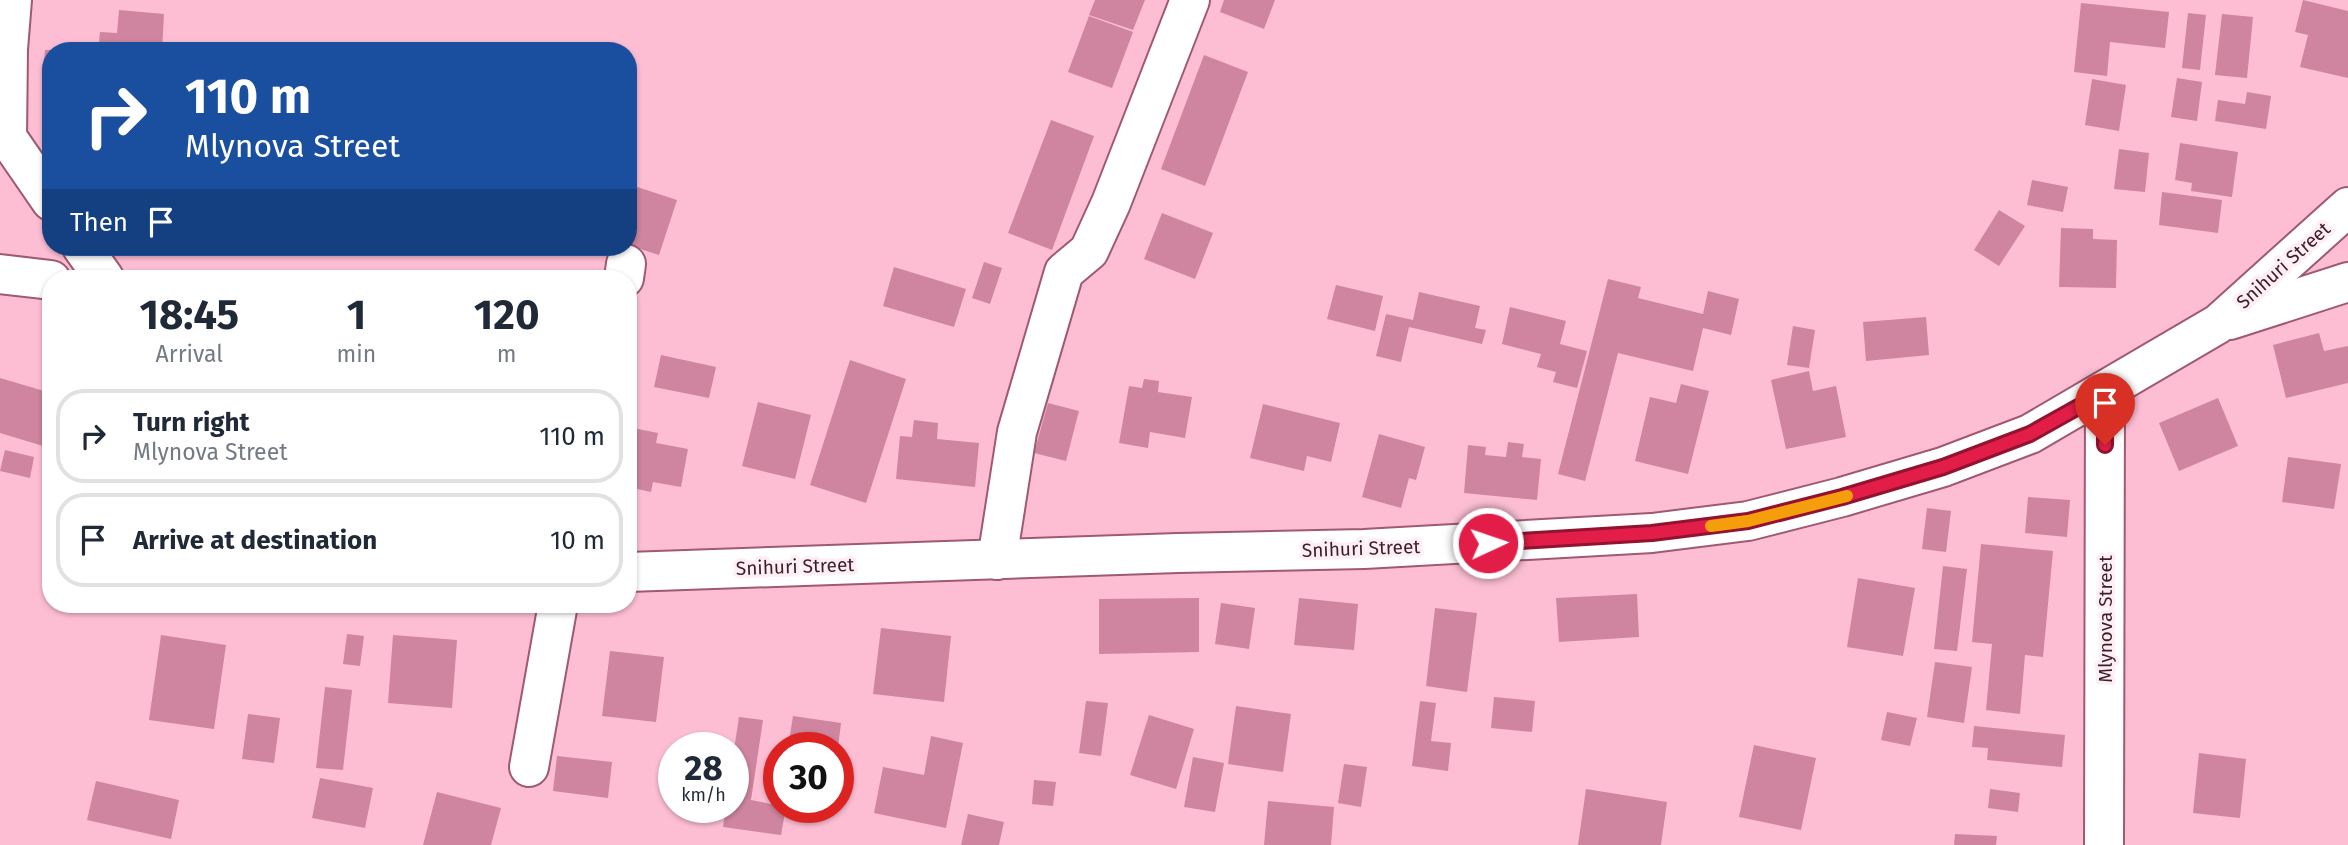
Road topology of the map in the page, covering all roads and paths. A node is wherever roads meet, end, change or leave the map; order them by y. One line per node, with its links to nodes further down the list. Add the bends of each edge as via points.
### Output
1 (12, 0): 3 (street)
2 (1190, 0): 11 (street, via 1089,251 1065,272 1017,432)
3 (4, 132): 4 (street)
4 (42, 188)
5 (2348, 207): 9 (street, Snihuri Street)
6 (0, 274): 7 (street)
7 (42, 279)
8 (2348, 282): 9 (street, Snihuri Street)
9 (2218, 324): 10 (street, Snihuri Street)
10 (2105, 392): 11 (street, Snihuri Street, via 2030,434 1943,467 1748,521 1511,542); 15 (street, Mlynova Street)
11 (997, 559): 12 (street, Snihuri Street)
12 (637, 572)
13 (556, 613): 14 (street)
14 (529, 767)
15 (2104, 845)

